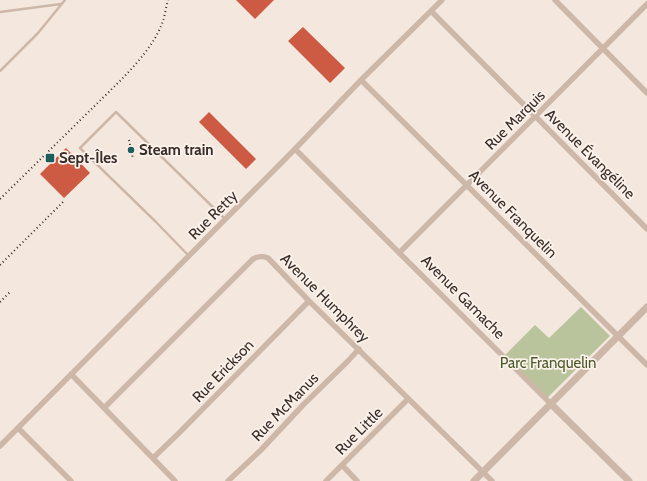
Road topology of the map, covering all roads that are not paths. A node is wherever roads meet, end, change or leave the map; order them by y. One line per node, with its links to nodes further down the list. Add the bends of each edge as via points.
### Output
1 (64, 0): 4 (lane)
2 (442, 0): 6 (street, Rue Retty)
3 (555, 0): 8 (street)
4 (61, 4): 7 (lane); 9 (lane, via 38,33)
5 (647, 4): 8 (street, Rue Marquis)
6 (431, 11): 10 (street, Rue Retty); 12 (street, Avenue Évangéline)
7 (0, 12)
8 (603, 49): 11 (street); 12 (street, Rue Marquis)
9 (0, 71)
10 (362, 80): 13 (street, Rue Retty); 14 (street, Avenue Franquelin)
11 (647, 93)
12 (535, 116): 14 (street, Rue Marquis); 16 (street, Avenue Évangéline)
13 (295, 149): 15 (street, Rue Retty); 17 (street, Avenue Gamache)
14 (467, 185): 17 (street, Rue Marquis); 21 (street, Avenue Franquelin)
15 (225, 219): 18 (street, Rue Retty); 18 (lane, via 116,112 80,148)
16 (647, 229)
17 (399, 253): 26 (street, Avenue Gamache)
18 (189, 256): 24 (street, Rue Retty)
19 (310, 301): 22 (street, Avenue Humphrey); 27 (street, Avenue Humphrey, via 268,258 258,256); 30 (street, Rue Erickson)
20 (647, 307): 21 (street)
21 (618, 336): 23 (street, Avenue Franquelin); 26 (street)
22 (359, 349): 25 (street, Avenue Humphrey); 35 (street, Rue McManus)
23 (647, 365)
24 (71, 374): 27 (street); 28 (street, Rue Retty)
25 (408, 399): 31 (street, Rue Little); 32 (street, Avenue Humphrey)
26 (551, 404): 32 (street); 40 (street, Avenue Gamache)
27 (104, 408): 30 (street)
28 (18, 428): 29 (street, Rue Retty); 33 (street)
29 (0, 446)
30 (153, 458): 34 (street)
31 (342, 465): 36 (street, Rue Little); 37 (street)
32 (483, 472): 38 (street); 39 (street, Avenue Humphrey)
33 (71, 481)
34 (175, 481)
35 (228, 481)
36 (326, 481)
37 (357, 481)
38 (474, 481)
39 (492, 481)
40 (629, 481)

